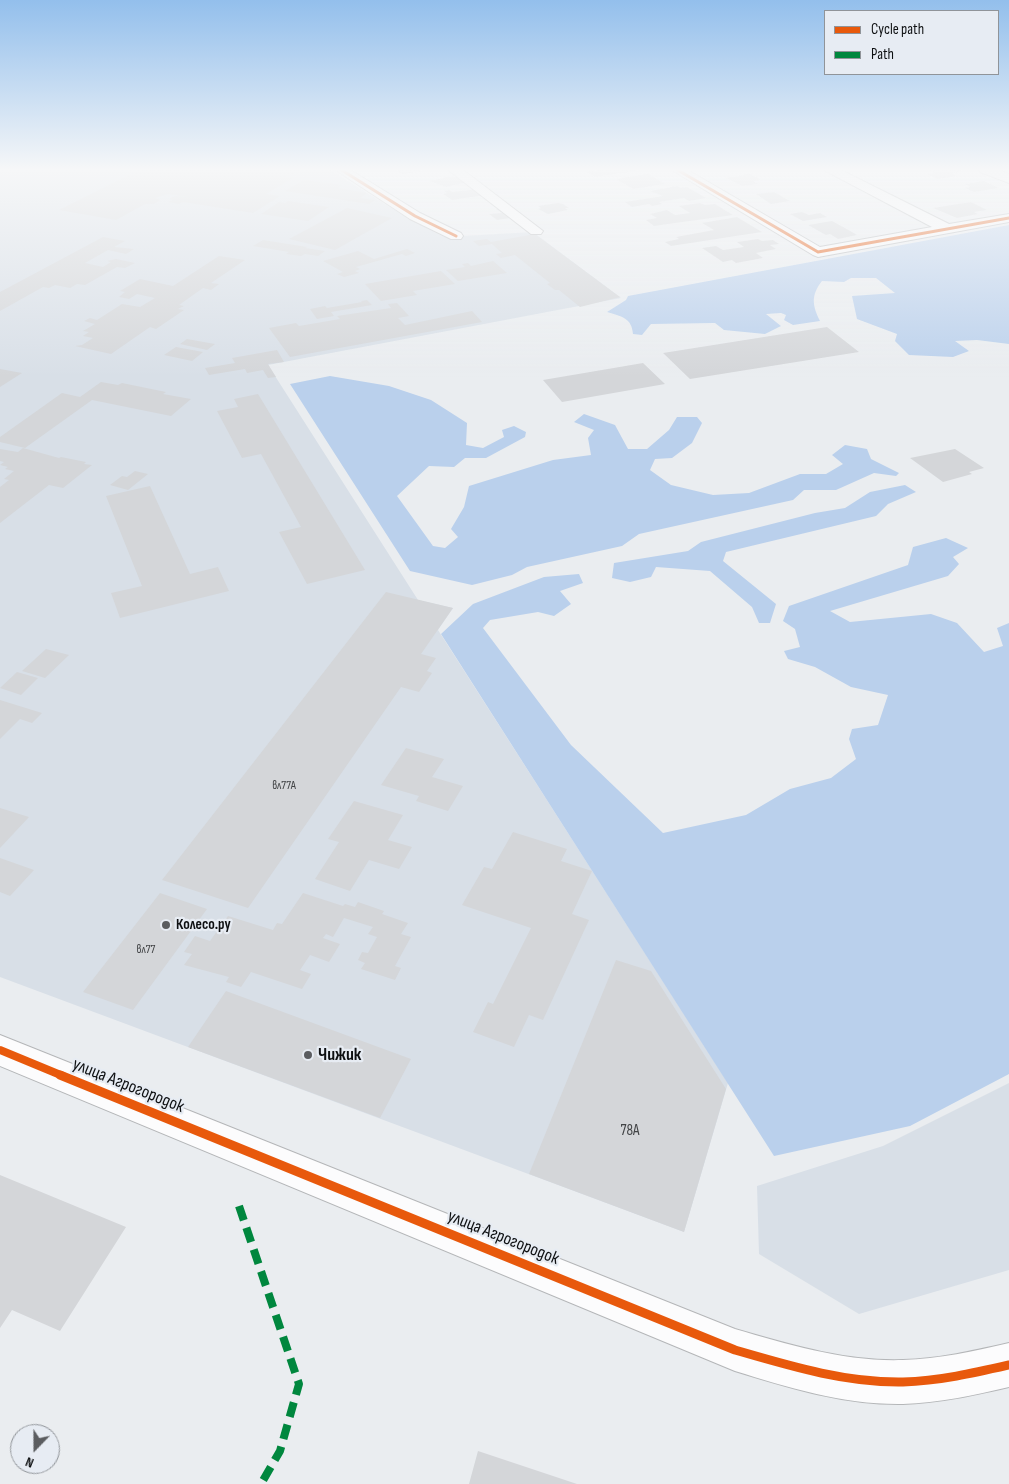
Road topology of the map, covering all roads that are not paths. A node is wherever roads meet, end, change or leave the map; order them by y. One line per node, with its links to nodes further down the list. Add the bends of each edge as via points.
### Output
1 (794, 238): 2 (street, via 818,252)
2 (895, 238)
3 (0, 1050): 4 (street, улица Агрогородок, via 735,1350 793,1368 854,1379 903,1382 956,1377)
4 (1009, 1365)

